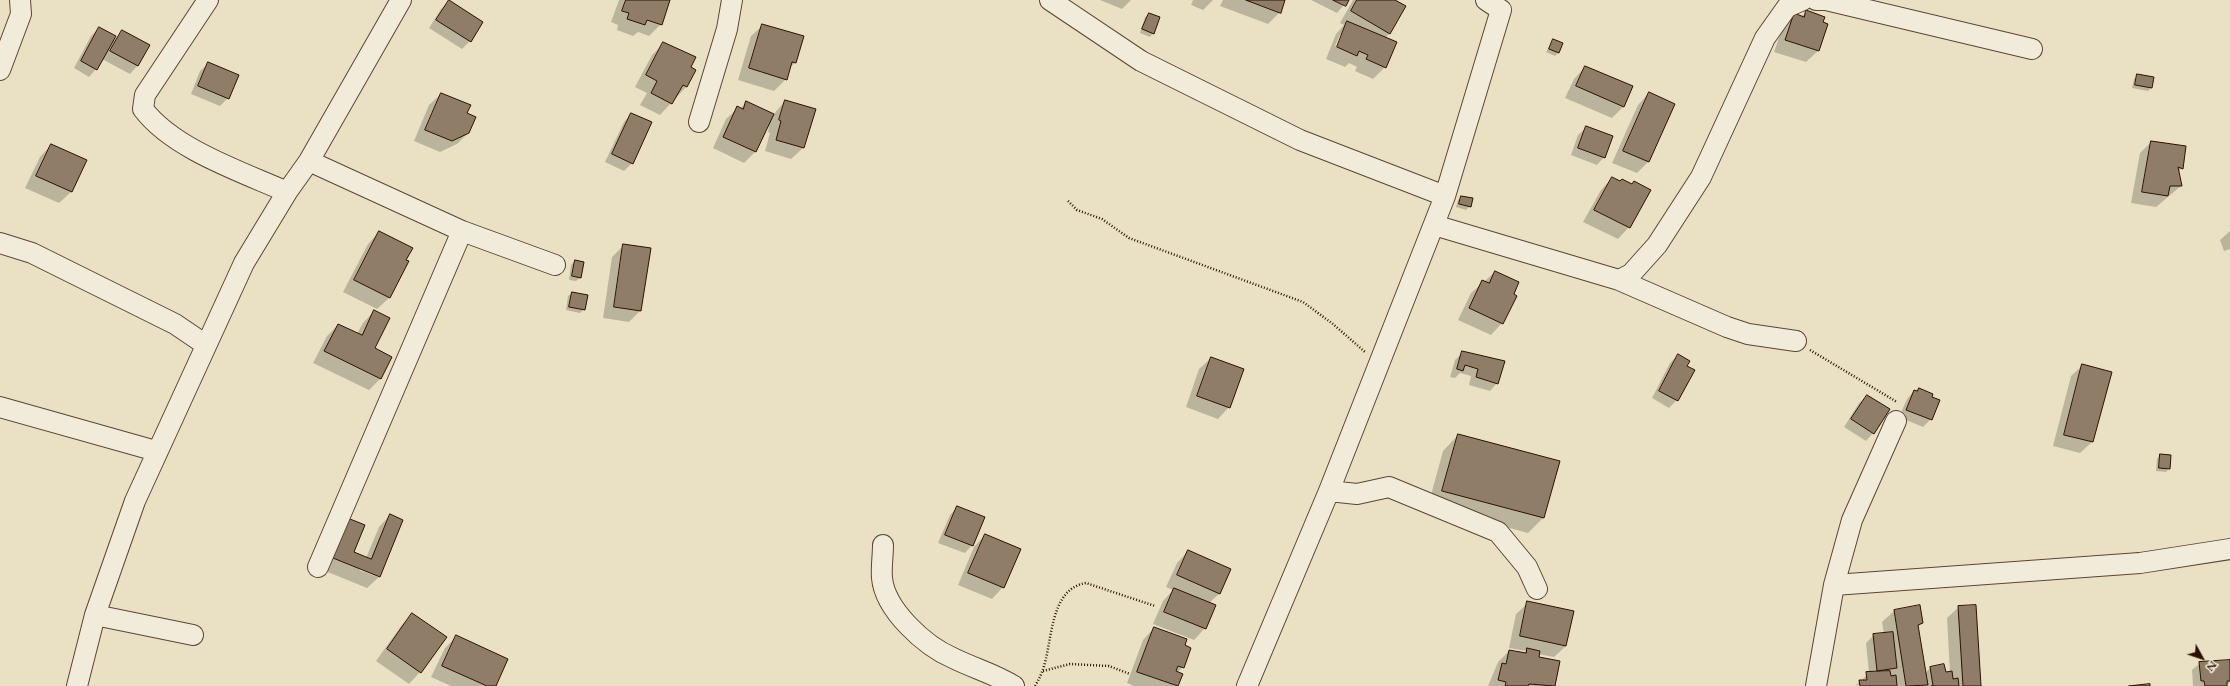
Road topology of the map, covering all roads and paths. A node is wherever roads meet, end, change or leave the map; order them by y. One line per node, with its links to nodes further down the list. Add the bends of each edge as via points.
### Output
1 (20, 0): 10 (street, via 21,14)
2 (208, 0): 13 (street, via 145,95 143,109 153,122 203,155)
3 (401, 0): 12 (street)
4 (732, 0): 11 (street, via 727,29)
5 (1050, 0): 14 (street, via 1141,61 1300,140)
6 (1803, 0): 20 (street, via 1787,7 1765,38 1701,177 1656,245 1631,274)
7 (1816, 0): 9 (street, via 1826,0)
8 (1498, 3): 14 (street)
9 (2032, 49)
10 (0, 70)
11 (699, 122)
12 (308, 161): 13 (street); 17 (street)
13 (287, 192): 22 (street, via 244,263)
14 (1446, 196): 16 (street)
15 (1068, 201): 23 (path, via 1077,210 1102,219 1129,238 1303,302)
16 (1434, 225): 20 (street); 23 (street)
17 (462, 231): 19 (street); 30 (street)
18 (0, 243): 22 (street, via 32,253 175,324)
19 (555, 264)
20 (1619, 280): 21 (street, via 1727,327 1748,334)
21 (1796, 341): 25 (path)
22 (206, 344): 26 (street)
23 (1379, 364): 27 (street)
24 (0, 407): 26 (street)
25 (1897, 411): 31 (street, via 1852,520)
26 (156, 451): 34 (street, via 135,501)
27 (1329, 491): 32 (street, via 1357,494 1389,487 1498,532 1526,567); 41 (street)
28 (883, 544): 39 (street, via 882,579 891,604 916,633 952,658)
29 (2230, 549): 31 (street, via 2140,563)
30 (318, 567)
31 (1834, 585): 42 (street)
32 (1537, 589)
33 (1155, 606): 36 (path, via 1086,583 1076,584 1059,603)
34 (95, 615): 35 (street); 38 (street)
35 (193, 636)
36 (1043, 671): 37 (path, via 1070,664 1109,666); 40 (path)
37 (1130, 674)
38 (77, 686)
39 (1014, 686)
40 (1035, 686)
41 (1247, 686)
42 (1816, 686)

